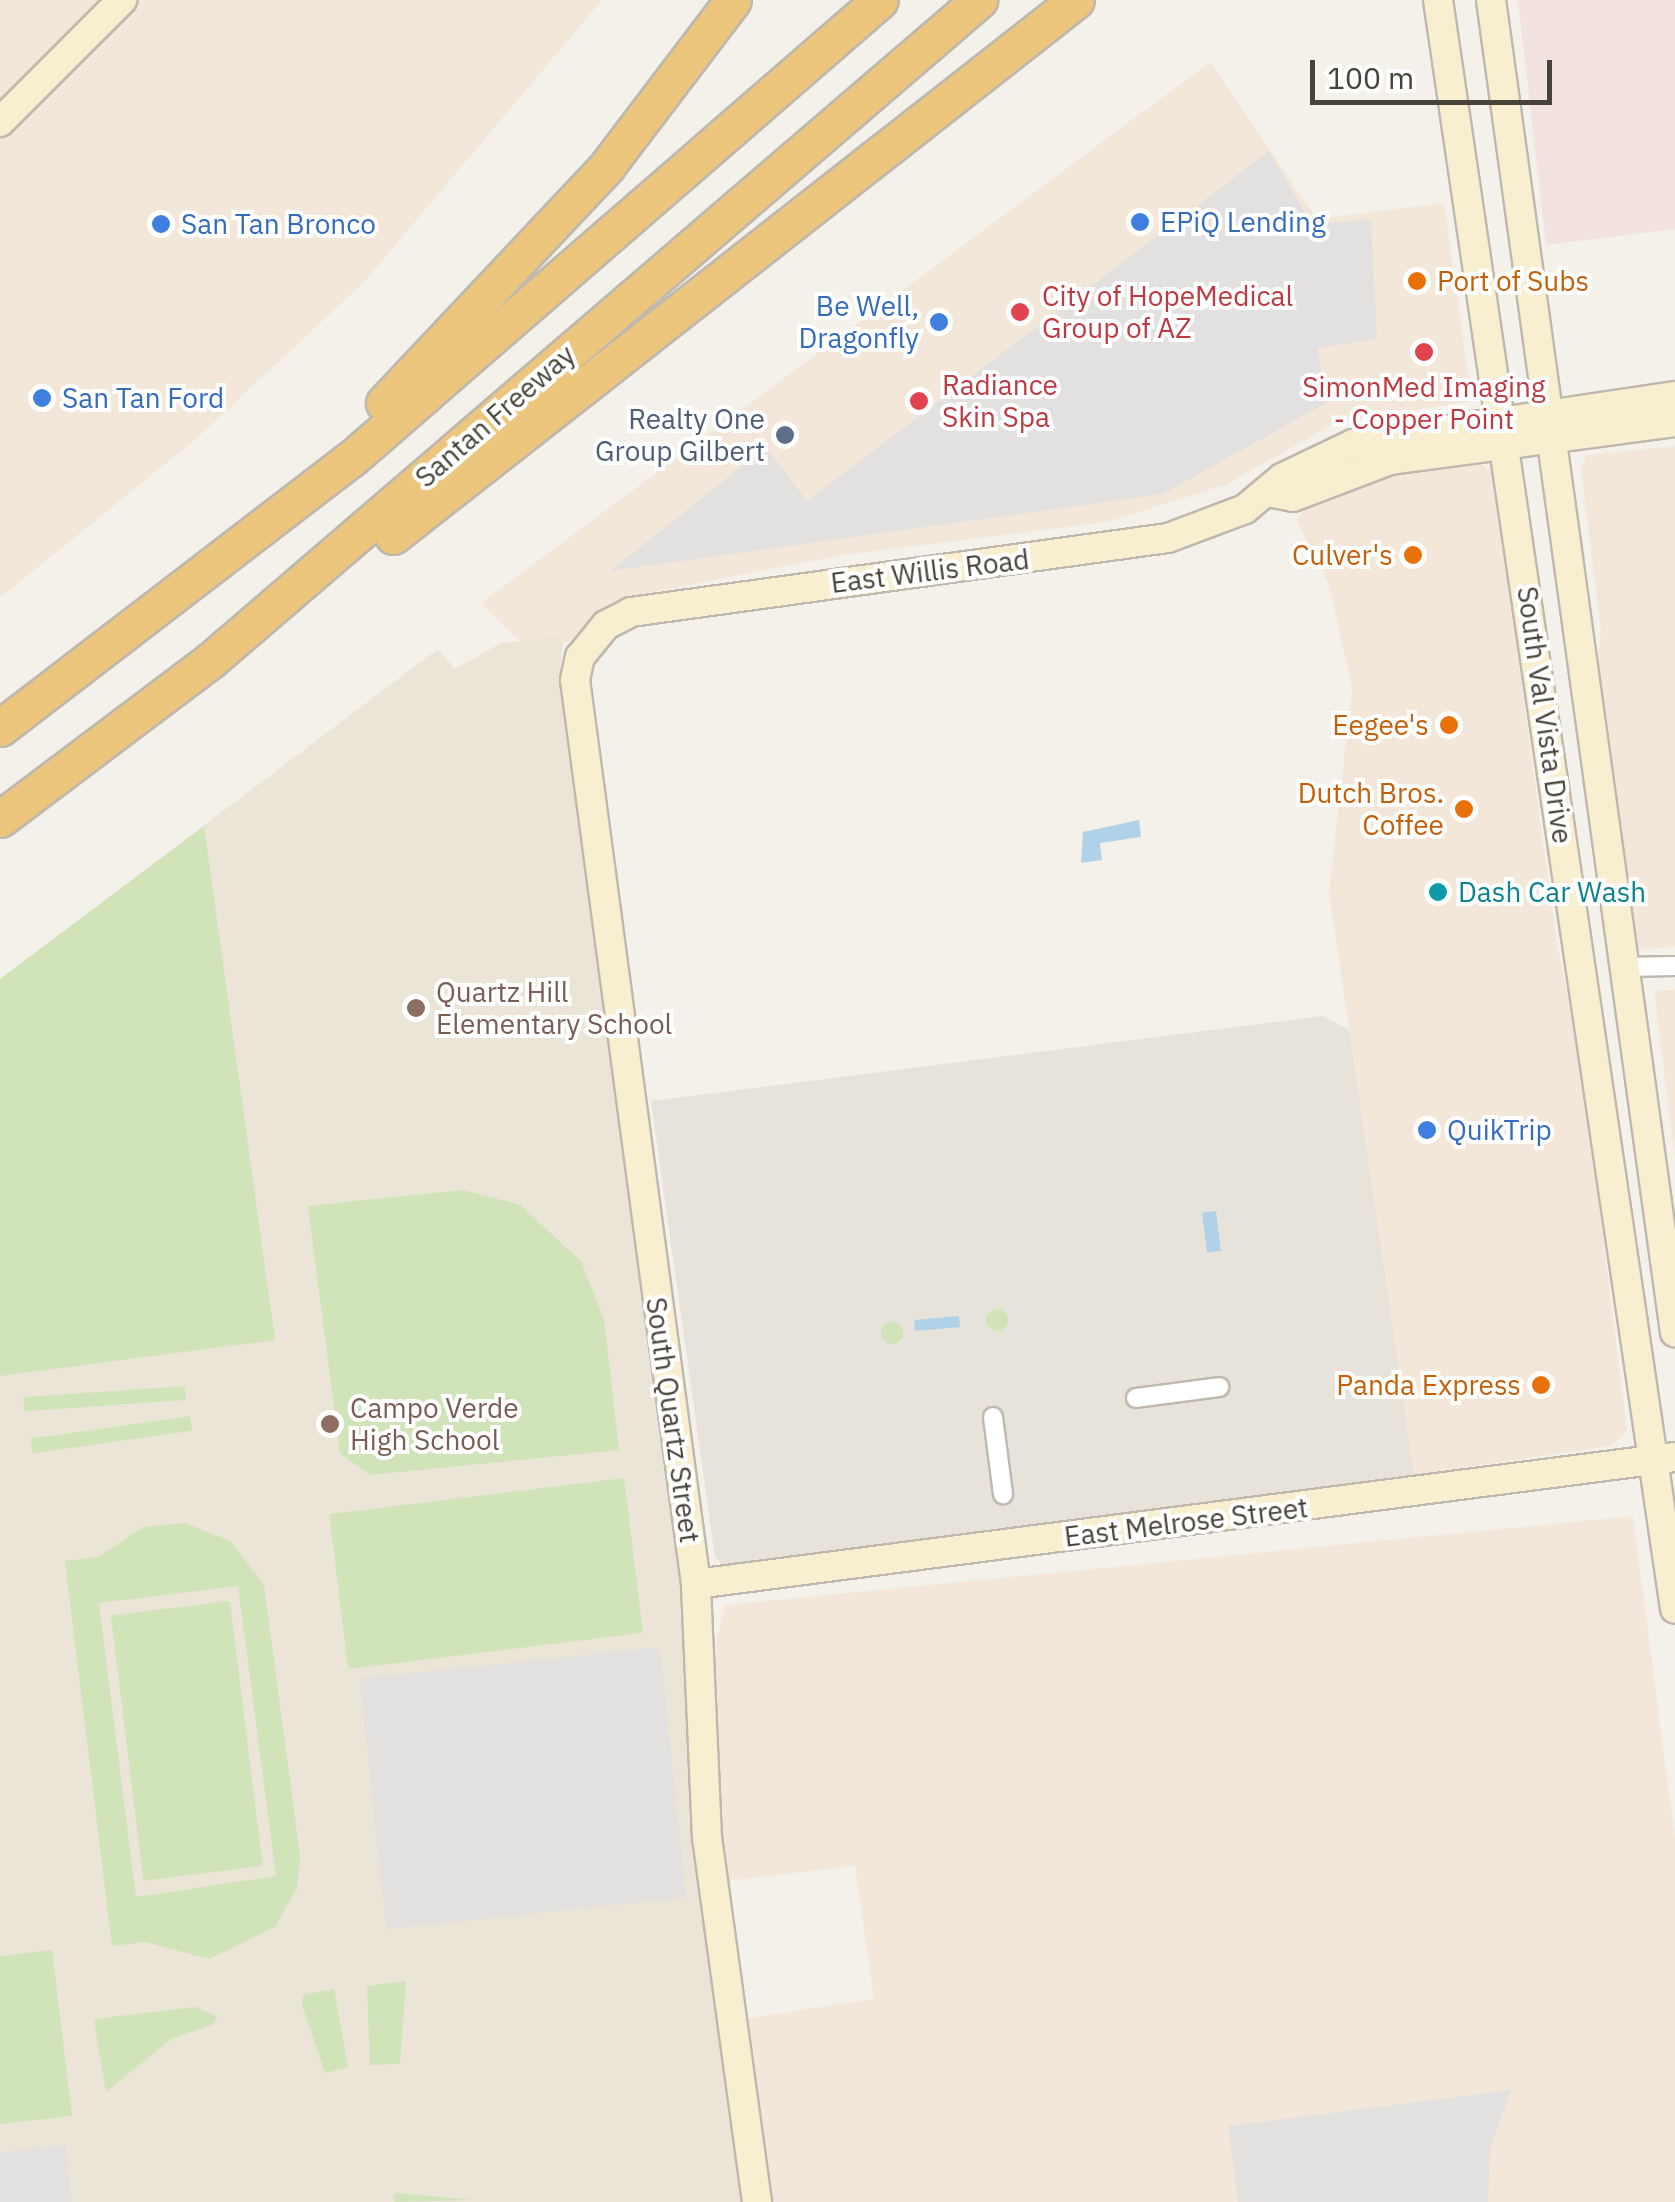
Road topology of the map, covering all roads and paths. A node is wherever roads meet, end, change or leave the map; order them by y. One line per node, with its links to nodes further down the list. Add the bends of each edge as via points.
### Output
1 (122, 0): 8 (street)
2 (733, 0): 13 (highway, via 607,166 388,399 294,484)
3 (880, 0): 13 (highway)
4 (980, 0): 15 (highway, Santan Freeway)
5 (1076, 0): 15 (highway, via 285,621)
6 (1438, 0): 12 (street, South Val Vista Drive)
7 (1491, 0): 11 (street, South Val Vista Drive)
8 (0, 122)
9 (1675, 396): 11 (street)
10 (1675, 422): 11 (street)
11 (1548, 425): 12 (street, East Willis Road); 19 (street, South Val Vista Drive)
12 (1505, 431): 14 (street, East Willis Road, via 1353,444 1282,478 1273,493 1168,538 643,610); 20 (street, South Val Vista Drive)
13 (251, 541): 16 (highway)
14 (588, 642): 27 (street, South Quartz Street, via 575,680)
15 (211, 660): 17 (highway, Santan Freeway)
16 (0, 728)
17 (0, 819)
18 (1675, 966): 19 (street)
19 (1624, 967): 20 (street); 21 (street, South Val Vista Drive)
20 (1583, 972): 25 (street, South Val Vista Drive)
21 (1675, 1332)
22 (1219, 1388): 23 (street)
23 (1136, 1398)
24 (993, 1417): 26 (street)
25 (1665, 1458): 27 (street, East Melrose Street); 28 (street, South Val Vista Drive)
26 (1003, 1494)
27 (696, 1584): 29 (street, South Quartz Street, via 708,1838)
28 (1675, 1609)
29 (757, 2202)

